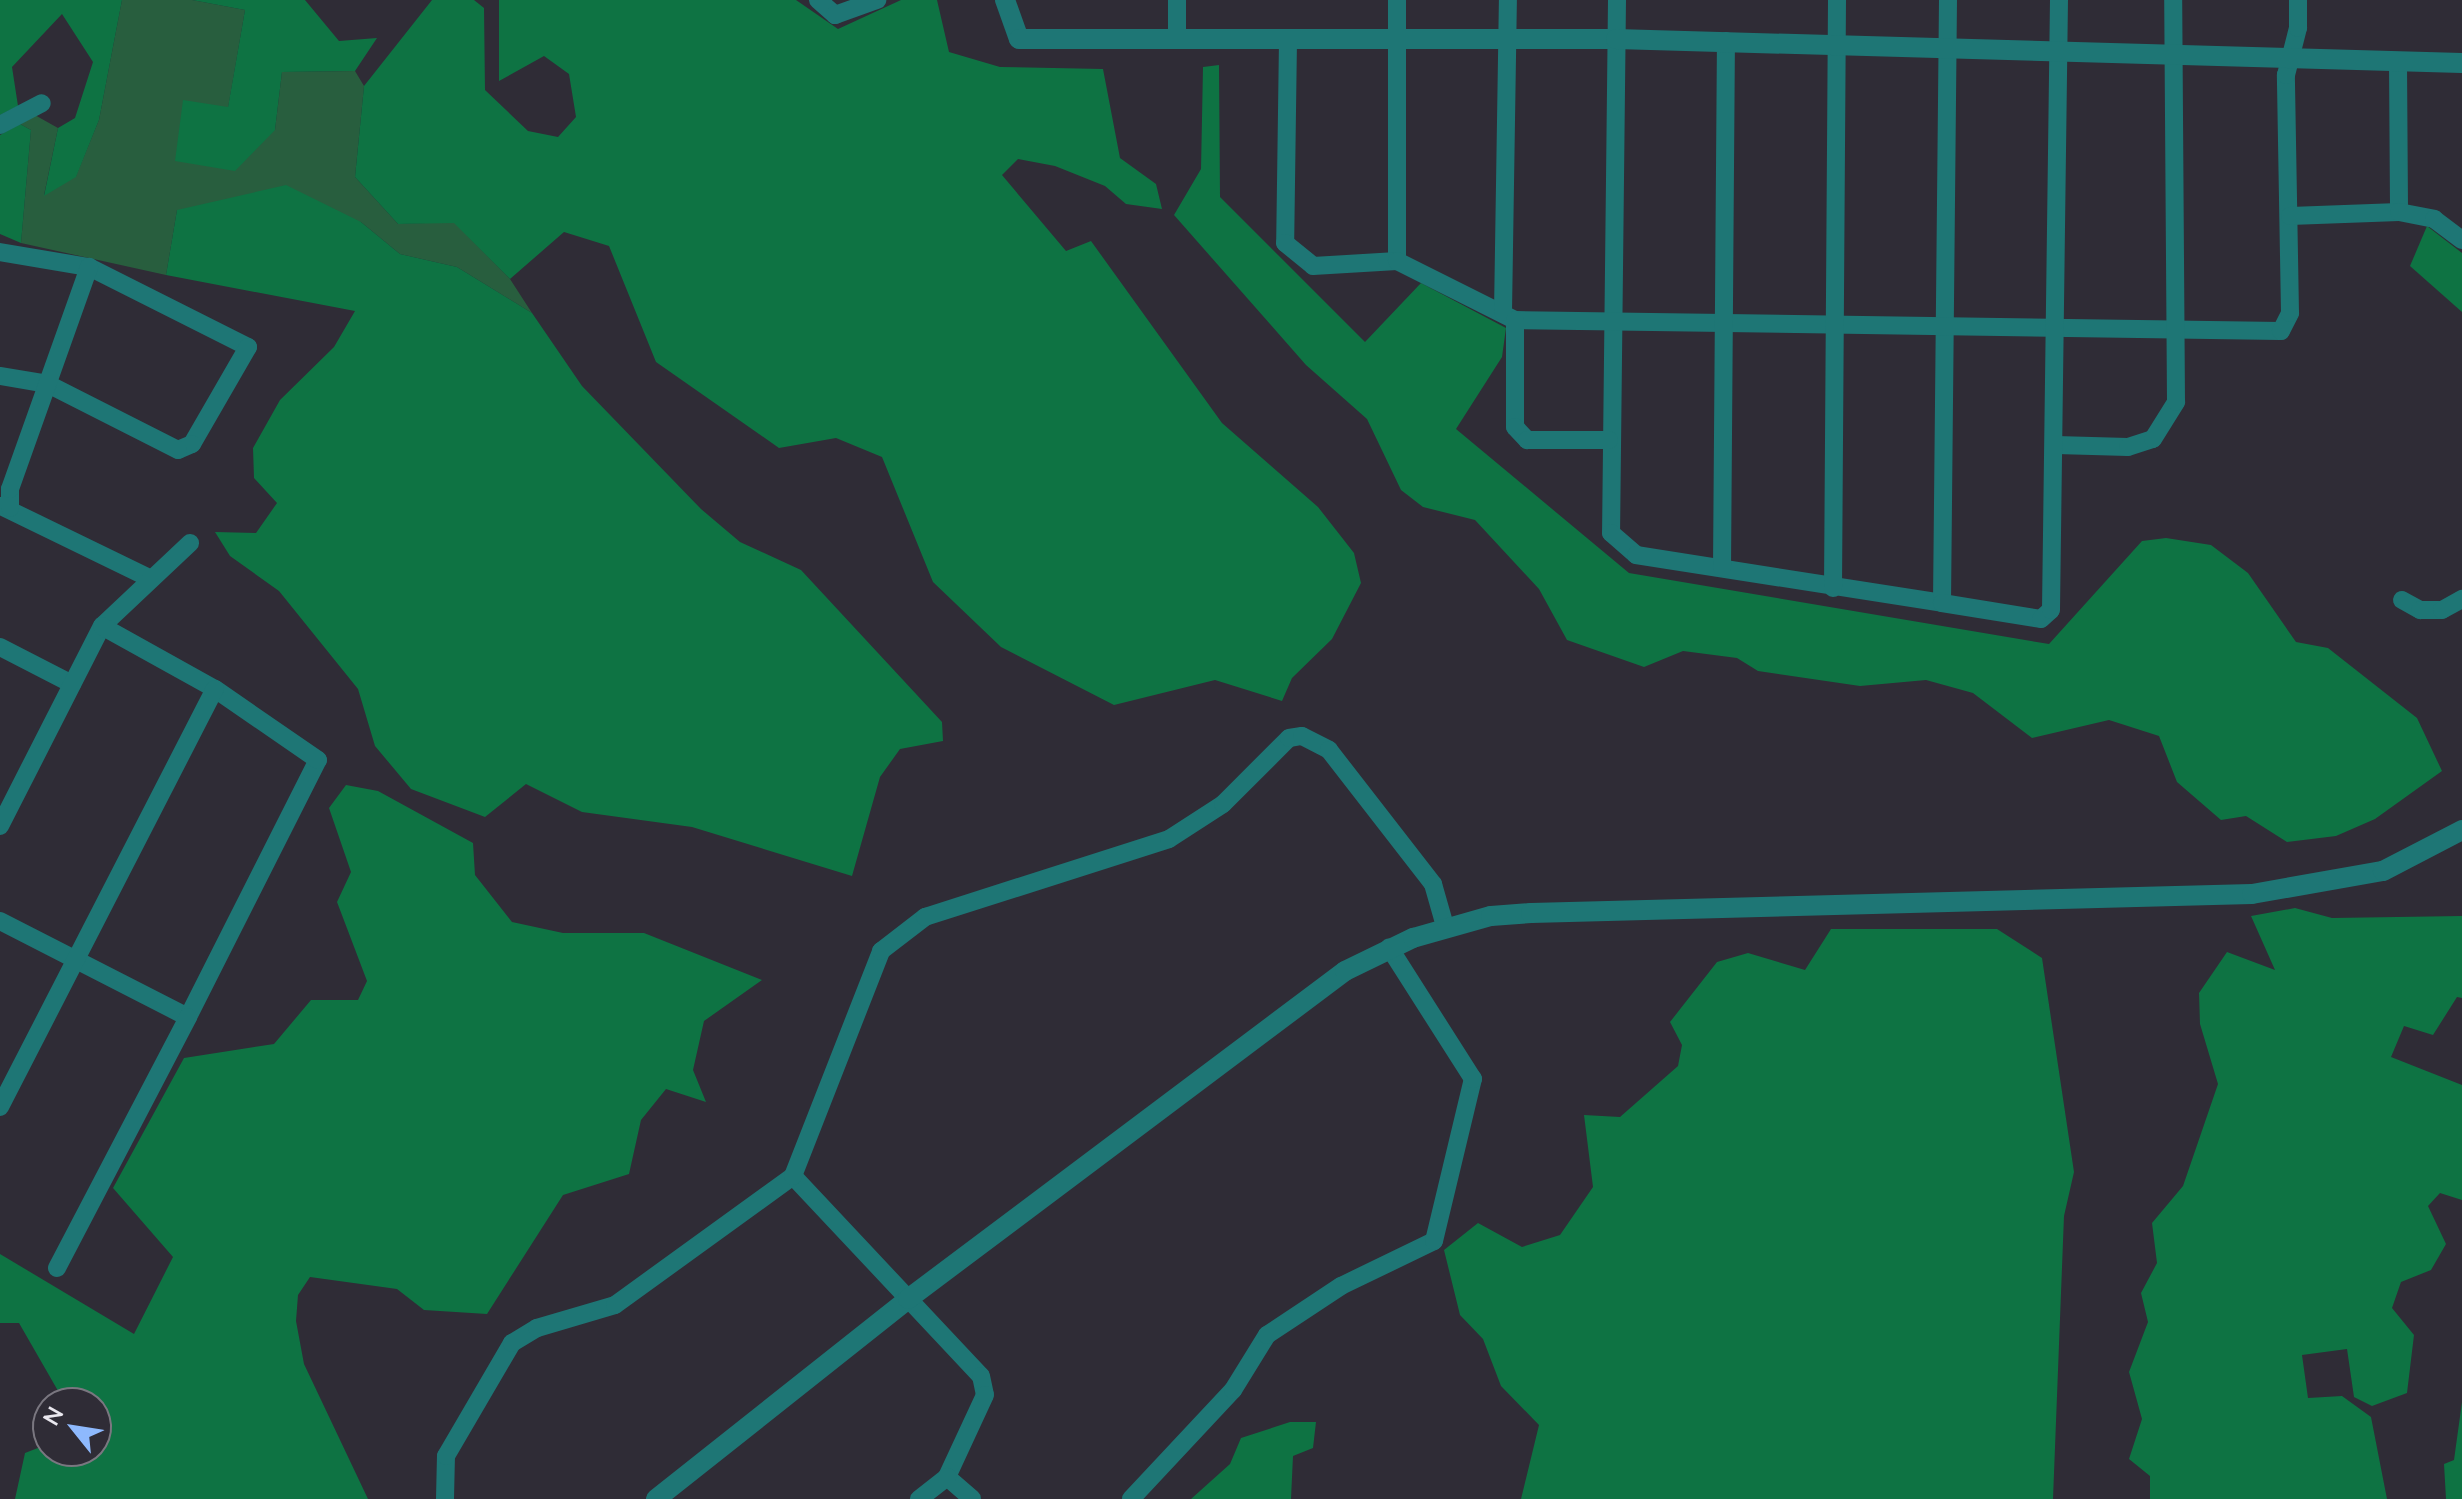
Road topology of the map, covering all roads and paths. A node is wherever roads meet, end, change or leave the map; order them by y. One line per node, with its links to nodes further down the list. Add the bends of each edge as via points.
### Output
1 (818, 0): 2 (street, via 835,15)
2 (877, 0)
3 (1005, 0): 13 (street, via 1019,39)
4 (1177, 0): 13 (street)
5 (1397, 0): 17 (street)
6 (1508, 0): 14 (street)
7 (1617, 0): 15 (street)
8 (1837, 0): 19 (street)
9 (1948, 0): 20 (street)
10 (2059, 0): 21 (street)
11 (2173, 0): 22 (street)
12 (2298, 0): 23 (street)
13 (1177, 39): 16 (street)
14 (1508, 39): 15 (street); 17 (street); 34 (street)
15 (1616, 39): 18 (street); 35 (street)
16 (1288, 40): 17 (street); 32 (street, via 1285,243 1313,266)
17 (1395, 40): 32 (street)
18 (1726, 41): 19 (street); 36 (street)
19 (1836, 44): 20 (street); 37 (street)
20 (1948, 46): 21 (street); 38 (street)
21 (2058, 49): 22 (street); 39 (street)
22 (2172, 51): 23 (street); 40 (street)
23 (2291, 55): 24 (street); 29 (street, via 2286,75)
24 (2398, 63): 25 (street); 28 (street)
25 (2462, 63)
26 (42, 103): 27 (street)
27 (0, 125)
28 (2399, 212): 29 (street); 30 (street, via 2434,219)
29 (2290, 216): 40 (street, via 2290,313 2281,331)
30 (2462, 240)
31 (0, 252): 33 (street)
32 (1397, 261): 34 (street)
33 (89, 267): 42 (street); 42 (street, via 248,347 245,360 192,444 178,450)
34 (1509, 316): 35 (street); 43 (street, via 1515,427 1527,440)
35 (1611, 321): 36 (street); 43 (street)
36 (1723, 324): 37 (street); 47 (street)
37 (1834, 326): 38 (street); 49 (street)
38 (1945, 328): 39 (street); 52 (street)
39 (2057, 328): 40 (street); 44 (street)
40 (2175, 332): 44 (street, via 2176,402 2153,439 2128,447)
41 (0, 376): 42 (street)
42 (48, 384): 45 (street)
43 (1609, 440): 47 (street, via 1611,533 1636,555)
44 (2056, 445): 52 (street, via 2051,610 2041,619)
45 (5, 507): 48 (street)
46 (190, 543): 48 (street)
47 (1722, 568): 49 (street)
48 (149, 578): 53 (street)
49 (1833, 588): 52 (street)
50 (2462, 599): 51 (street, via 2442,610 2420,610)
51 (2402, 600)
52 (1942, 603)
53 (102, 626): 55 (street); 56 (street)
54 (0, 647): 55 (street)
55 (72, 684): 57 (street)
56 (215, 689): 62 (street); 63 (street, via 318,760)
57 (0, 826)
58 (2462, 830): 60 (street, via 2383,871 2252,894 1749,903 1531,913)
59 (0, 921): 62 (street)
60 (1445, 926): 61 (street); 65 (street, via 1433,884 1329,750 1317,740 1289,738 1195,826 925,917 897,936 881,951 863,990)
61 (1389, 947): 67 (street, via 1345,971); 73 (street, via 1473,1079 1434,1241 1341,1286 1267,1335 1233,1390)
62 (75, 960): 63 (street); 64 (street)
63 (188, 1017): 66 (street)
64 (0, 1107)
65 (793, 1176): 67 (street); 69 (street, via 615,1305 537,1328 512,1343 446,1456)
66 (57, 1268)
67 (908, 1299): 68 (street, via 986,1389); 70 (street)
68 (947, 1477): 71 (street); 72 (street)
69 (445, 1499)
70 (656, 1499)
71 (919, 1499)
72 (972, 1499)
73 (1131, 1499)

